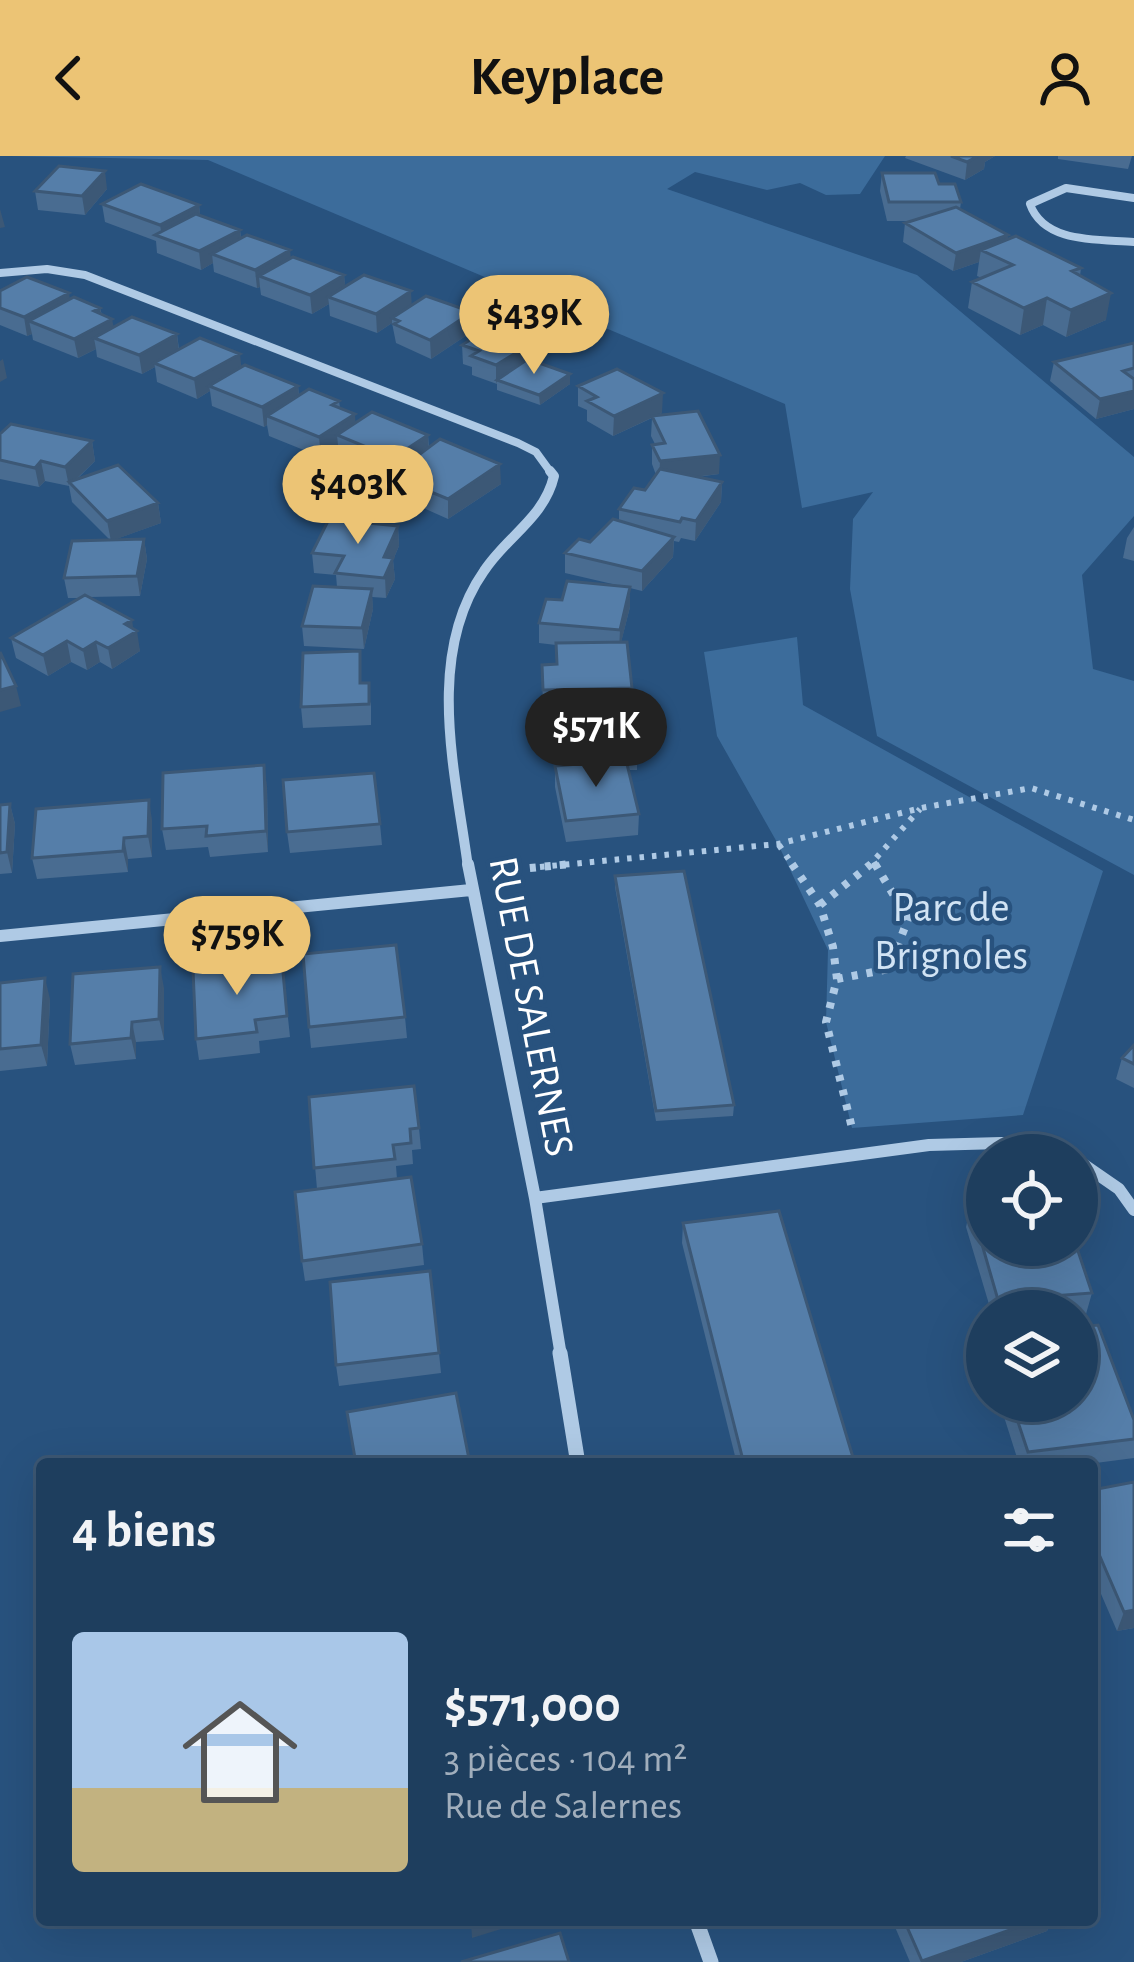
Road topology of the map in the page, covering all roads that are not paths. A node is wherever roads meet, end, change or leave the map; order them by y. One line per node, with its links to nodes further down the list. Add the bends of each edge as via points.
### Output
1 (1134, 198): 2 (street, via 1075,188 1030,204 1037,221 1054,230)
2 (1134, 242)
3 (0, 273): 4 (street, RUE DE SALERNES, via 86,274 518,443 547,463 554,476 548,501 469,590 452,636 449,734)
4 (471, 890): 5 (street); 8 (street, RUE DE SALERNES)
5 (0, 936)
6 (966, 1146): 8 (street)
7 (1098, 1174): 9 (street)
8 (535, 1198): 10 (street, RUE DE SALERNES)
9 (1134, 1210)
10 (577, 1458)
11 (698, 1926): 12 (street)
12 (711, 1962)

